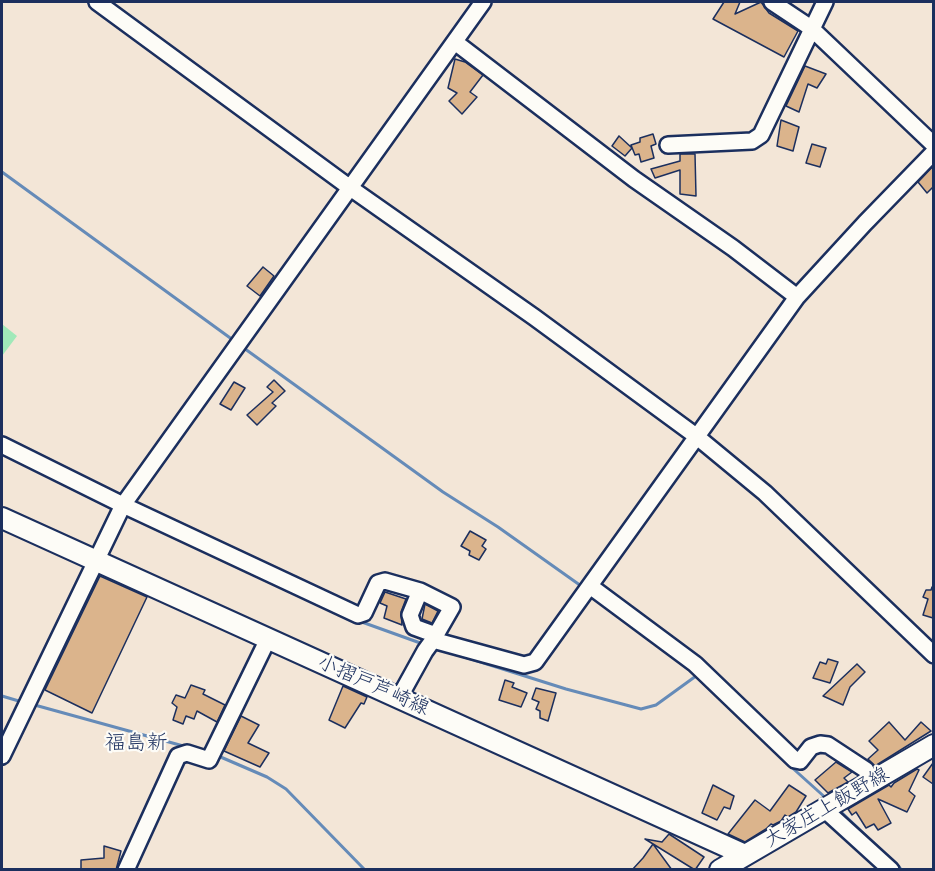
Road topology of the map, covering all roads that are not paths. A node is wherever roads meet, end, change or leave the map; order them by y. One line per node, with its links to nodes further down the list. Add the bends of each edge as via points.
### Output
1 (97, 2): 10 (street)
2 (483, 2): 6 (street)
3 (772, 2): 5 (street)
4 (825, 2): 5 (street)
5 (811, 28): 7 (street, via 761,135 752,141); 8 (street)
6 (455, 42): 10 (street); 11 (street)
7 (668, 145)
8 (933, 145)
9 (933, 153): 11 (street)
10 (349, 187): 12 (street); 14 (street)
11 (797, 297): 12 (street)
12 (696, 436): 17 (street); 21 (street, via 765,493)
13 (2, 445): 14 (street)
14 (123, 505): 16 (street); 18 (street, via 358,615 364,613 378,583 385,580)
15 (2, 518): 16 (main road, 小摺戸芦崎線)
16 (94, 561): 20 (main road, 小摺戸芦崎線); 24 (street)
17 (590, 586): 19 (street, via 535,662 524,665); 25 (street, via 695,664 795,760 800,761 811,747 828,745 866,770)
18 (420, 591): 19 (street, via 410,615 414,627); 19 (street, via 452,607)
19 (435, 638): 22 (street)
20 (268, 639): 22 (main road, 小摺戸芦崎線); 28 (street, via 209,760 187,753 178,756)
21 (933, 655)
22 (399, 698): 27 (main road, 小摺戸芦崎線)
23 (933, 745): 25 (main road, 大家庄上飯野線)
24 (2, 756)
25 (872, 782): 26 (main road, 大家庄上飯野線)
26 (825, 810): 27 (main road, 大家庄上飯野線); 30 (street)
27 (745, 855): 29 (main road, 大家庄上飯野線)
28 (126, 870)
29 (720, 870)
30 (891, 870)

